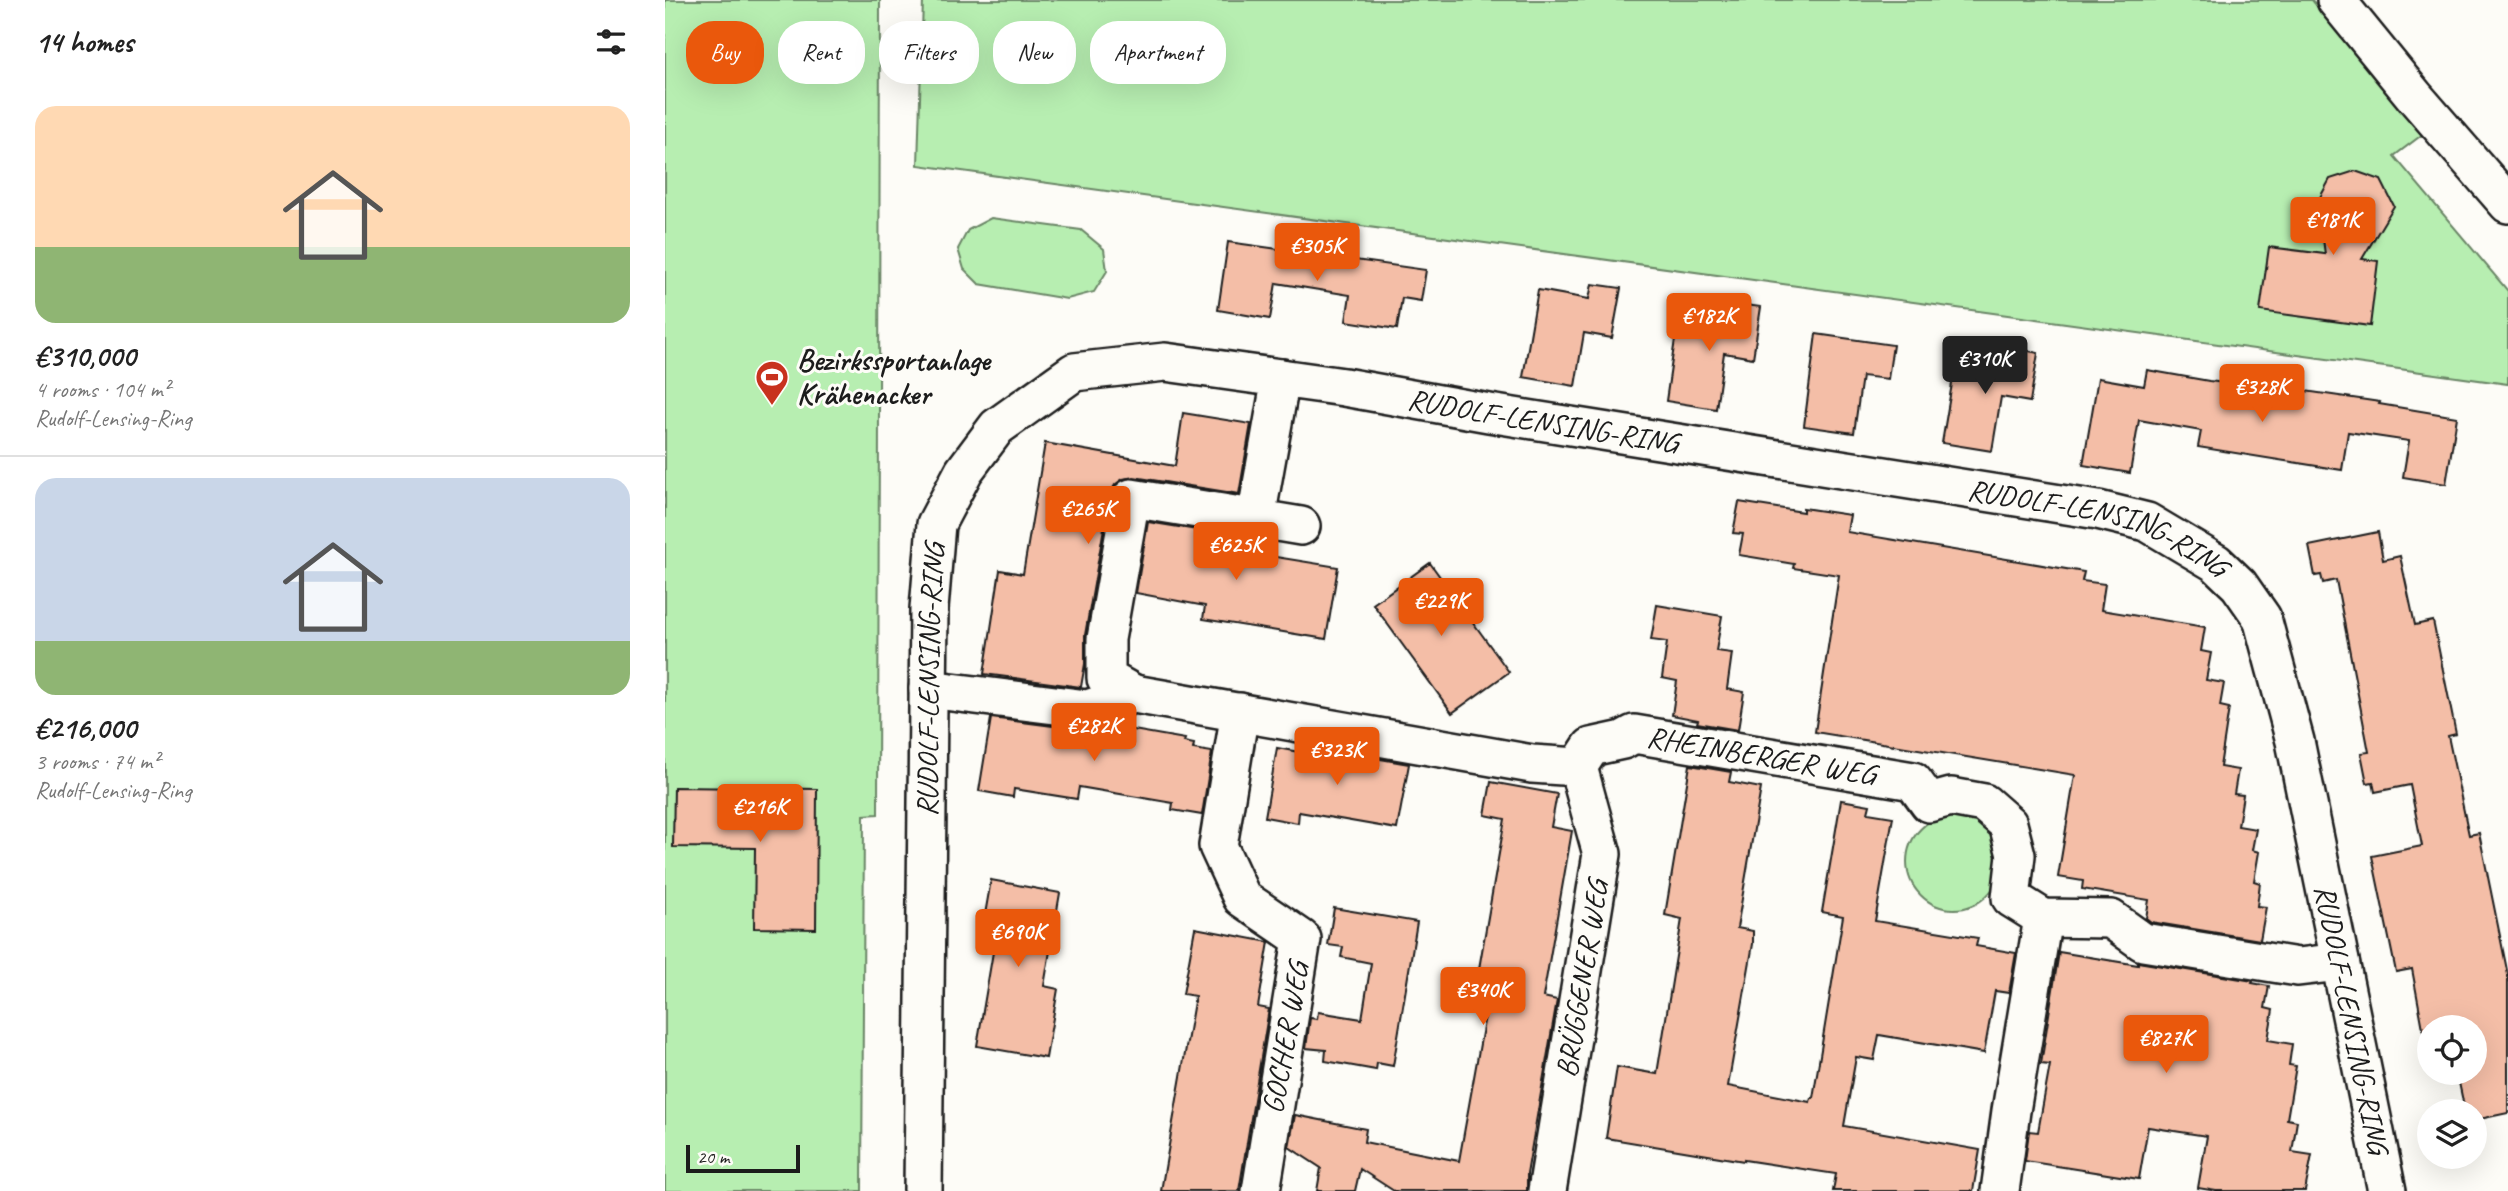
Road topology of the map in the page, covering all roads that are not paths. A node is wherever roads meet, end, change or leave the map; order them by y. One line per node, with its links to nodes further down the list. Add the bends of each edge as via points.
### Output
1 (2336, 0): 2 (street)
2 (2508, 204)
3 (1281, 379): 4 (street); 6 (street, RUDOLF-LENSING-RING, via 1165,362 1074,372 997,427 964,471 936,524); 11 (street, RUDOLF-LENSING-RING, via 2098,510 2147,522 2216,563 2239,585 2262,618 2295,741)
4 (1256, 518): 5 (street); 7 (street, via 1131,498 1106,639 1106,678)
5 (1301, 526)
6 (927, 689): 7 (street, via 1087,709); 12 (street, RUDOLF-LENSING-RING)
7 (1135, 694): 8 (street)
8 (1240, 712): 9 (street, via 1532,764); 13 (street, GOCHER WEG, via 1218,846 1242,898 1302,939)
9 (1578, 766): 10 (street, RHEINBERGER WEG, via 1591,747 1634,734 1913,781 1930,803 1951,797 1985,803 2008,824 2016,855 2011,898); 14 (street, BRÜGGENER WEG, via 1602,854)
10 (2043, 918): 11 (street, via 2111,919 2143,942 2298,967); 15 (street)
11 (2340, 962): 16 (street, RUDOLF-LENSING-RING)
12 (923, 1191)
13 (1261, 1191)
14 (1547, 1191)
15 (2000, 1191)
16 (2387, 1191)

